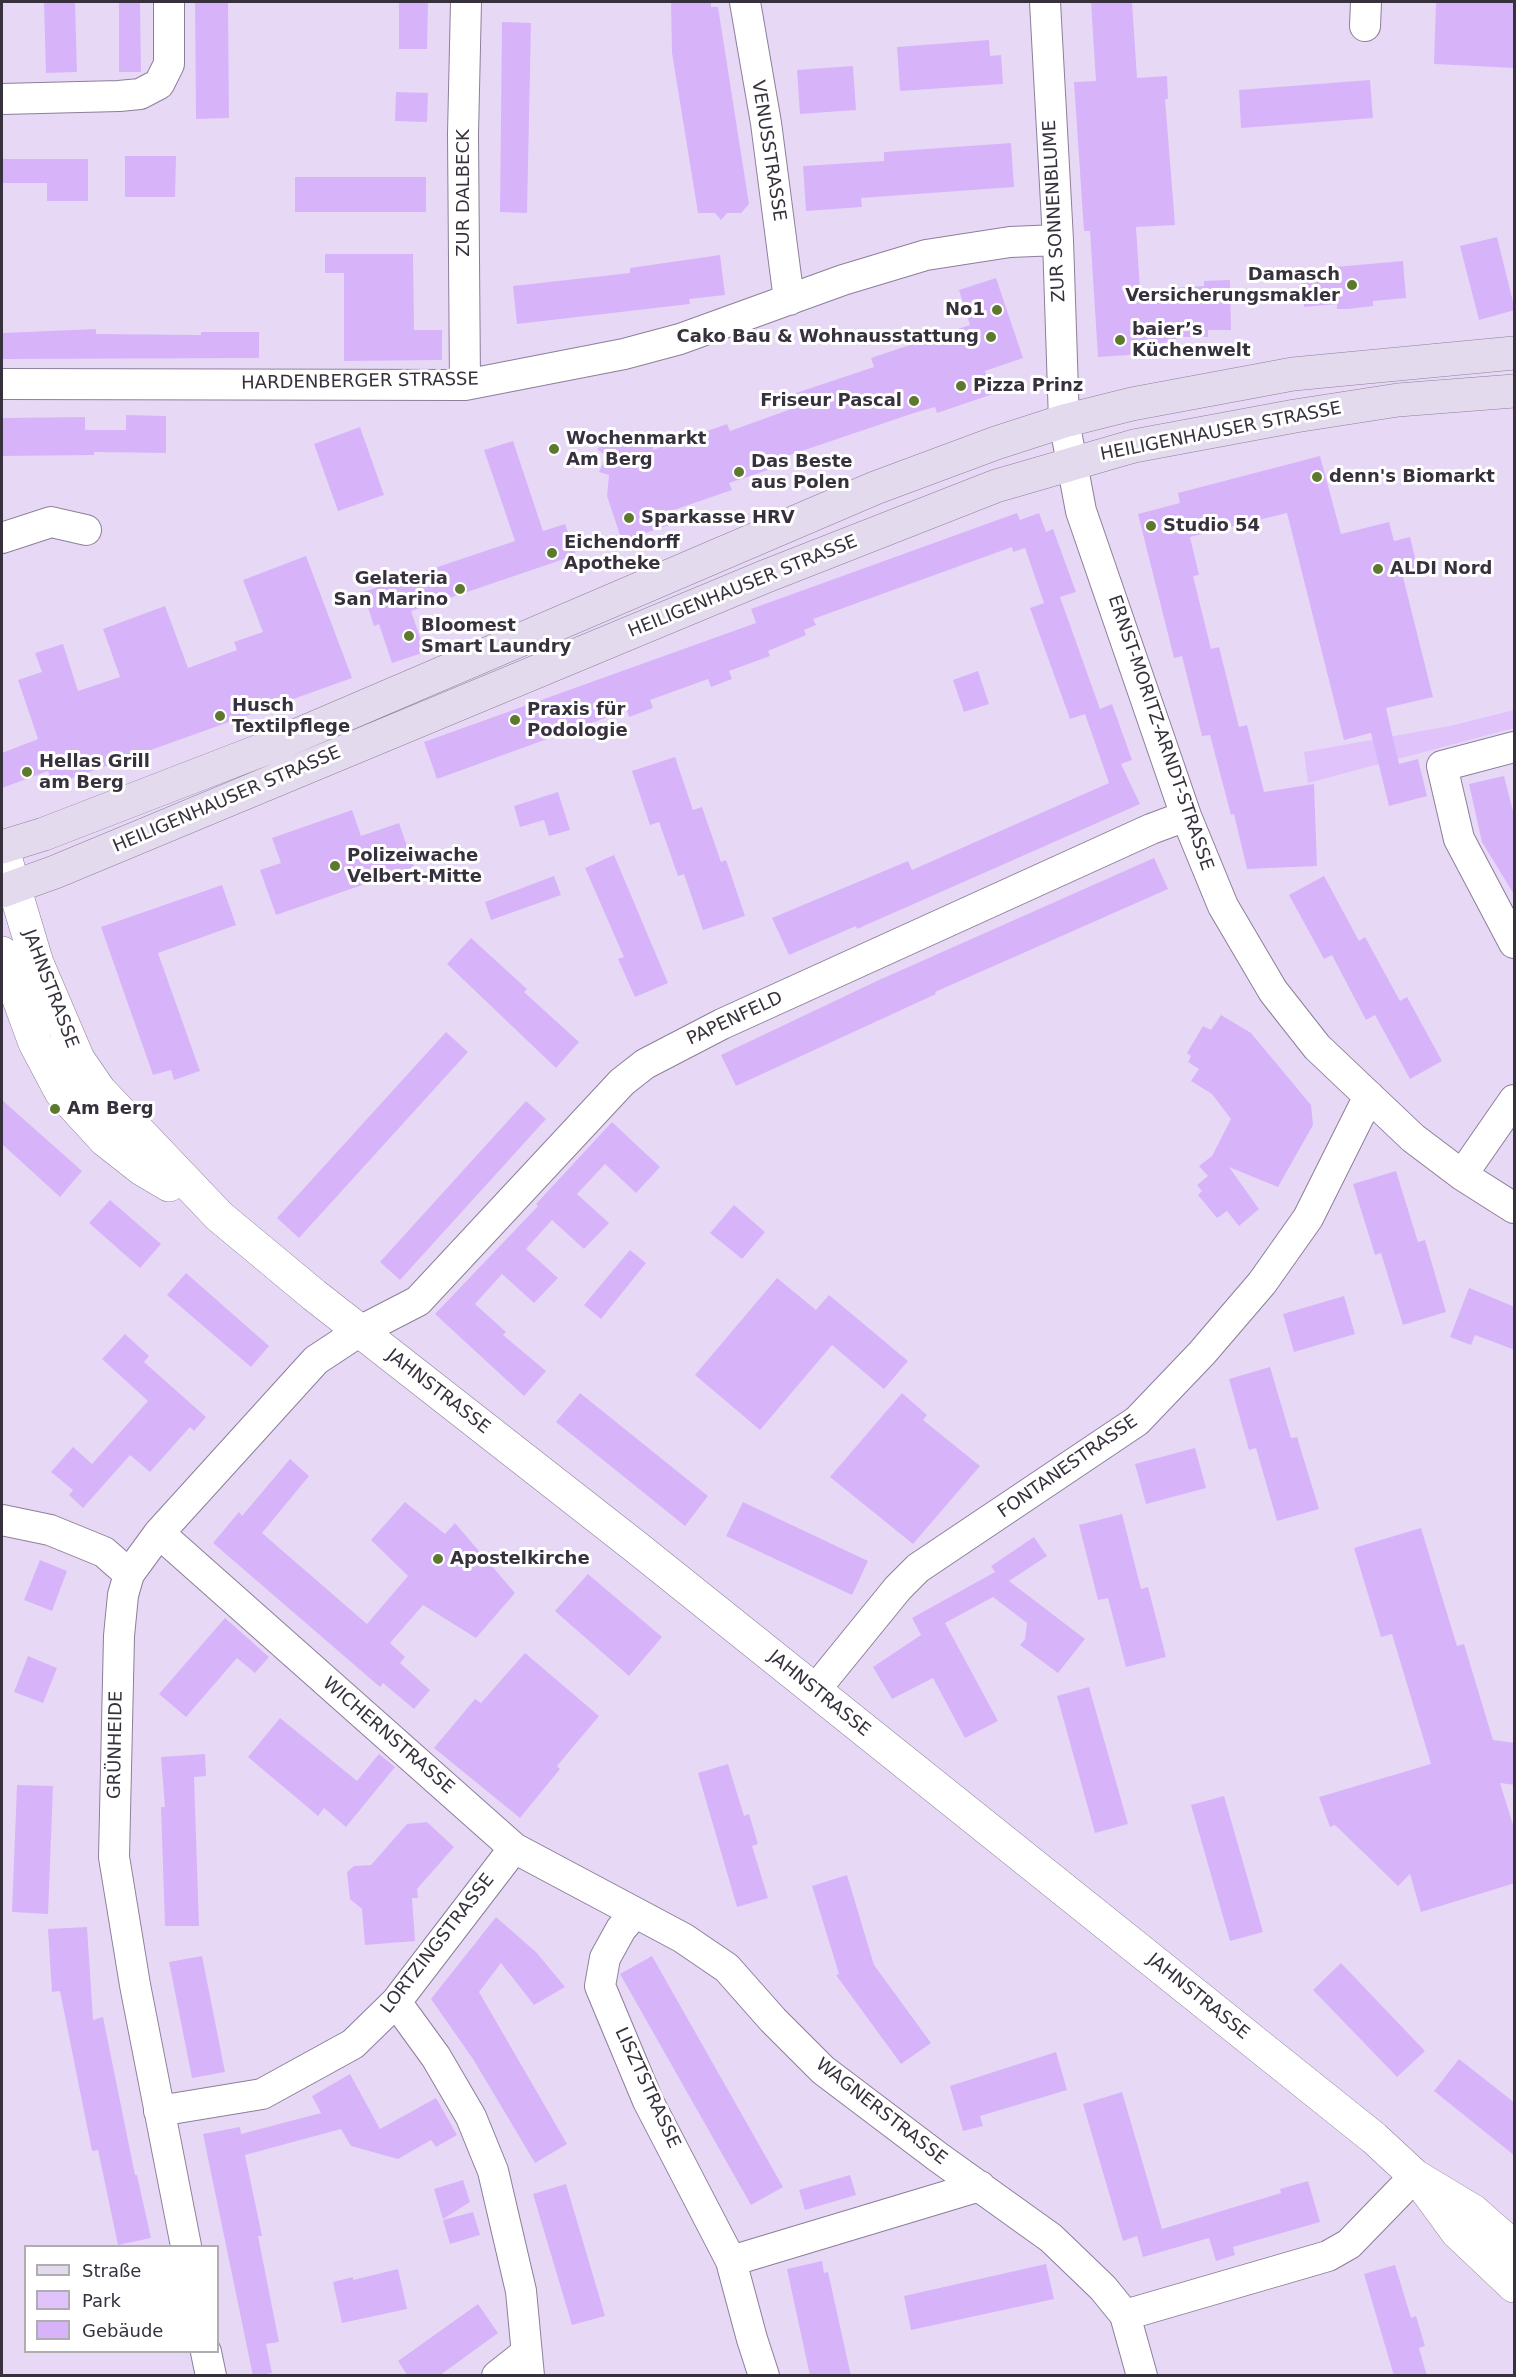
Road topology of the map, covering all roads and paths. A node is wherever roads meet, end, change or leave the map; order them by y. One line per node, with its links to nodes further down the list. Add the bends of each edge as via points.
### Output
1 (169, 2): 5 (street, via 169,64 159,84 140,94)
2 (466, 2): 10 (street, ZUR DALBECK)
3 (745, 2): 7 (street, VENUSSTRASSE, via 766,123)
4 (1045, 2): 6 (street, ZUR SONNENBLUME)
5 (2, 99)
6 (1058, 240): 7 (street, HARDENBERGER STRASSE, via 1010,242 926,255); 12 (street, ZUR SONNENBLUME)
7 (789, 300): 10 (street, HARDENBERGER STRASSE, via 680,339 624,354)
8 (1515, 352): 12 (main road, HEILIGENHAUSER STRASSE, via 1293,374)
9 (2, 384): 10 (street, HARDENBERGER STRASSE)
10 (465, 385)
11 (1515, 391): 13 (main road, HEILIGENHAUSER STRASSE, via 1398,400 1294,416 1134,446)
12 (1064, 421): 13 (street, ZUR SONNENBLUME); 18 (main road, HEILIGENHAUSER STRASSE, via 874,488 272,746)
13 (1072, 462): 17 (street, ERNST-MORITZ-ARNDT-STRASSE, via 1081,511); 19 (main road, HEILIGENHAUSER STRASSE, via 996,486 764,577)
14 (86, 530): 15 (street, via 51,522)
15 (2, 538)
16 (1515, 747): 20 (street, via 1442,766 1459,839)
17 (1186, 816): 22 (street, ERNST-MORITZ-ARNDT-STRASSE, via 1223,906 1273,991 1317,1047); 27 (street, PAPENFELD, via 722,1024 645,1064 622,1082 418,1301)
18 (2, 847): 19 (street, JAHNSTRASSE)
19 (7, 889): 26 (street, JAHNSTRASSE, via 78,1059 100,1092)
20 (1515, 943)
21 (2, 953): 26 (street, JAHNSTRASSE, via 34,1043 72,1106 105,1140 142,1169)
22 (1369, 1096): 24 (street, ERNST-MORITZ-ARNDT-STRASSE, via 1413,1138); 31 (street, FONTANESTRASSE, via 1308,1218 1262,1283 1202,1353 1137,1421 918,1568)
23 (1515, 1100): 24 (street)
24 (1462, 1175): 25 (street, ERNST-MORITZ-ARNDT-STRASSE)
25 (1515, 1208)
26 (219, 1216): 27 (street, JAHNSTRASSE)
27 (360, 1331): 29 (street, GRÜNHEIDE, via 310,1366); 31 (street, JAHNSTRASSE)
28 (2, 1520): 30 (street, via 50,1530 104,1552)
29 (159, 1533): 30 (street, GRÜNHEIDE); 32 (street, WICHERNSTRASSE)
30 (129, 1574): 35 (street, GRÜNHEIDE, via 119,1636 114,1857)
31 (814, 1690): 36 (street, JAHNSTRASSE, via 1374,2138)
32 (514, 1848): 33 (street, WICHERNSTRASSE); 34 (street, LORTZINGSTRASSE)
33 (634, 1914): 37 (street, WAGNERSTRASSE, via 683,1938 727,1968 823,2070); 40 (street, LISZTSTRASSE, via 605,1958 600,1986 648,2101)
34 (396, 2002): 35 (street, LORTZINGSTRASSE, via 353,2044 262,2094); 44 (street, via 442,2067 471,2117 493,2171 521,2291)
35 (159, 2111): 38 (street, GRÜNHEIDE)
36 (1415, 2176): 39 (street, JAHNSTRASSE, via 1473,2211); 41 (street, JAHNSTRASSE, via 1457,2232); 42 (street, via 1348,2244 1328,2256)
37 (980, 2186): 40 (street); 42 (street, WAGNERSTRASSE, via 1051,2238)
38 (186, 2245)
39 (1515, 2247)
40 (731, 2262): 47 (street, LISZTSTRASSE)
41 (1515, 2286)
42 (1125, 2314): 48 (street, WAGNERSTRASSE)
43 (206, 2353): 45 (street)
44 (528, 2364): 46 (street)
45 (211, 2376)
46 (497, 2376)
47 (764, 2376)
48 (1142, 2376)

